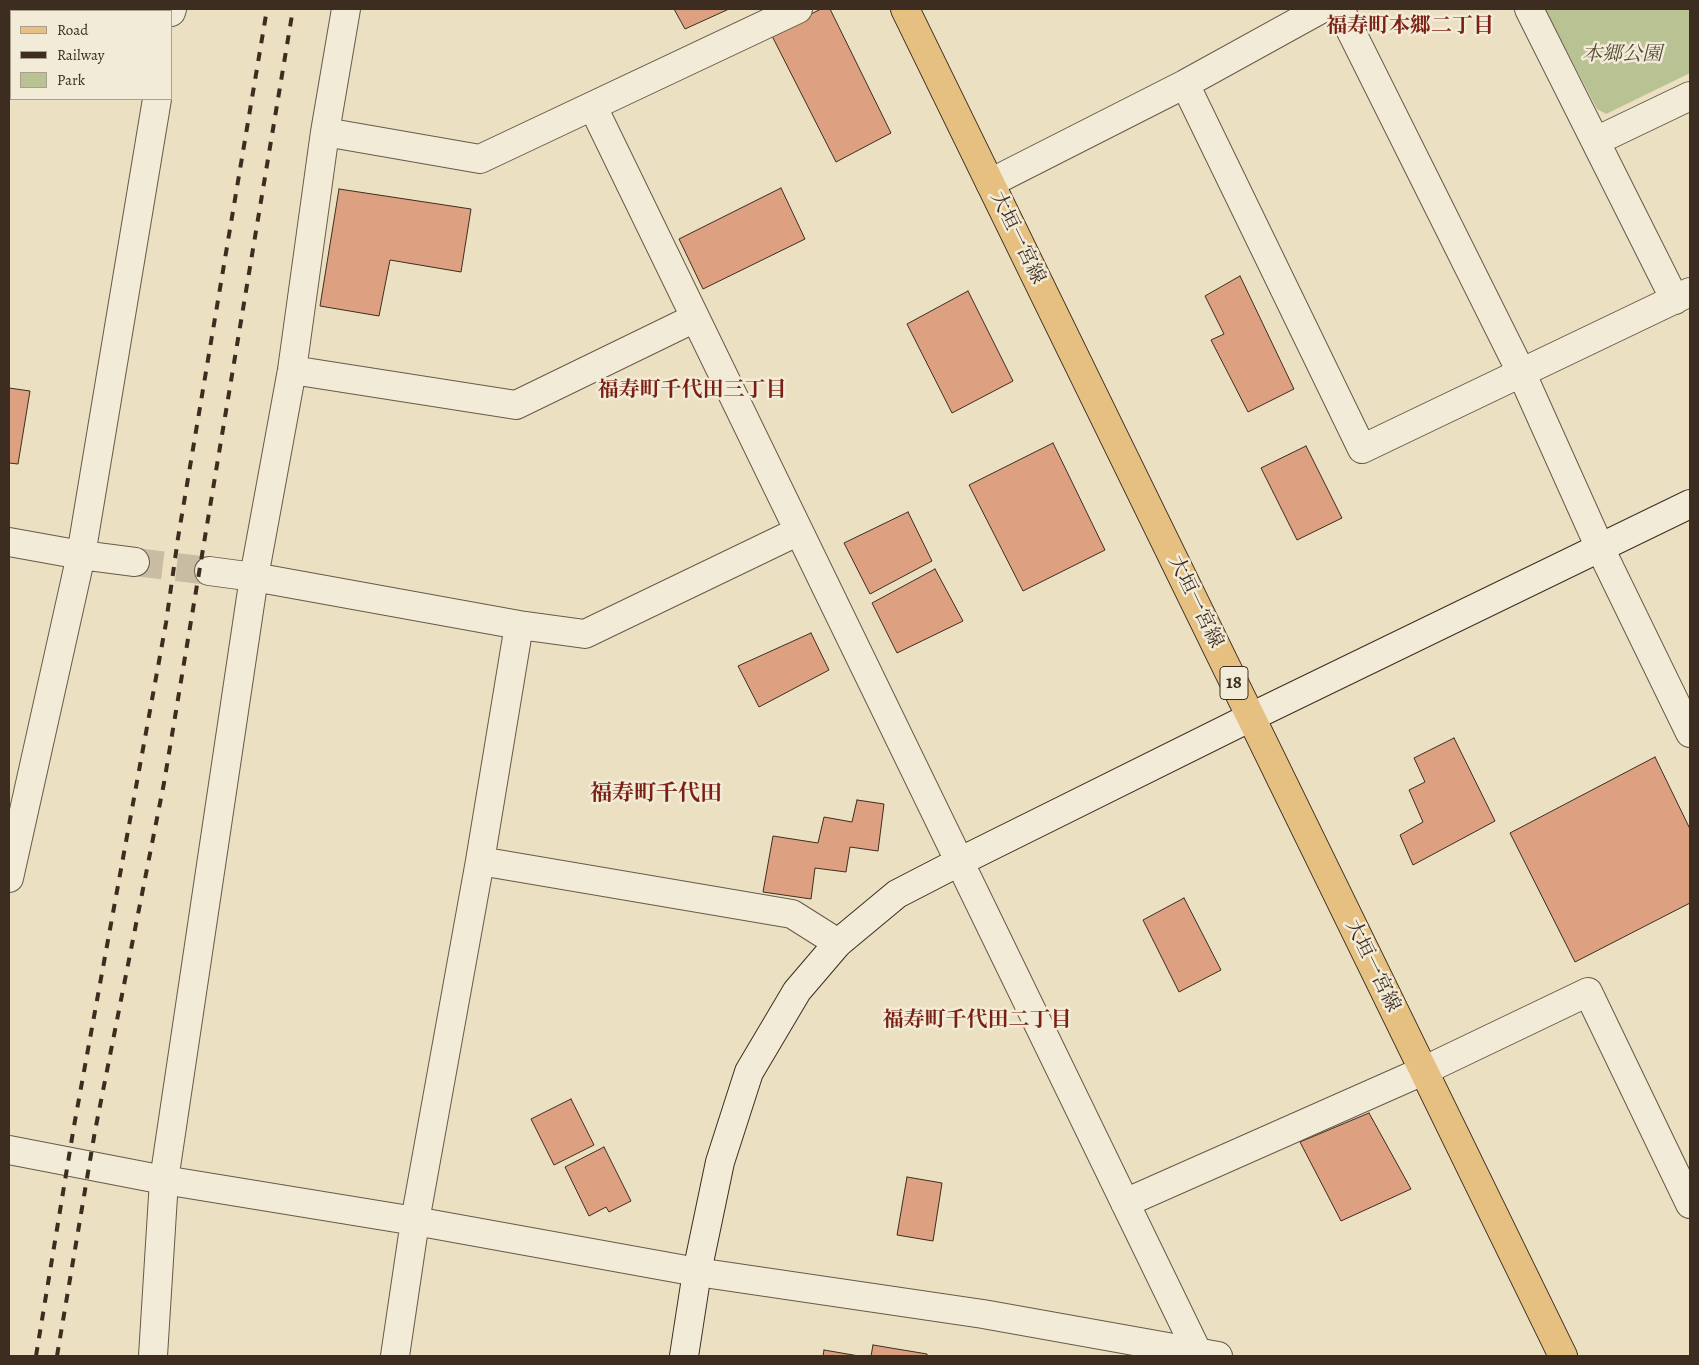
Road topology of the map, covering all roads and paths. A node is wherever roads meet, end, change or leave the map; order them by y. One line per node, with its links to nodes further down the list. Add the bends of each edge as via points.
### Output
1 (346, 9): 11 (street)
2 (798, 9): 10 (street)
3 (905, 9): 13 (main road, 大垣一宮線 / 18)
4 (1321, 9): 7 (street)
5 (1340, 9): 17 (street)
6 (1529, 9): 12 (street)
7 (1185, 84): 13 (street); 17 (street, via 1362,449)
8 (1690, 96): 12 (street)
9 (157, 100): 22 (street)
10 (593, 107): 11 (street, via 480,159); 15 (street)
11 (325, 132): 16 (street)
12 (1596, 141): 14 (street)
13 (990, 183): 27 (main road, 大垣一宮線 / 18)
14 (1682, 296): 17 (street)
15 (695, 318): 16 (street, via 516,405); 19 (street)
16 (292, 370): 25 (street)
17 (1521, 372): 21 (street)
18 (1690, 504): 21 (street)
19 (799, 531): 26 (street, via 585,634); 30 (street)
20 (9, 542): 22 (street)
21 (1600, 548): 27 (street); 28 (street)
22 (81, 555): 23 (street); 31 (street)
23 (135, 562)
24 (209, 571): 25 (street)
25 (254, 577): 26 (street); 35 (street)
26 (519, 624): 29 (street)
27 (1251, 717): 30 (street); 33 (main road, 大垣一宮線 / 18)
28 (1690, 733)
29 (480, 860): 32 (street, via 792,914); 38 (street)
30 (959, 862): 32 (street, via 897,894); 36 (street)
31 (9, 878)
32 (838, 943): 39 (street, via 797,991 749,1072 720,1162)
33 (1423, 1071): 36 (street); 37 (street, via 1588,992); 44 (main road, 大垣一宮線 / 18)
34 (9, 1150): 35 (street)
35 (164, 1180): 38 (street); 41 (street)
36 (1125, 1203): 40 (street)
37 (1690, 1204)
38 (415, 1221): 39 (street); 42 (street)
39 (697, 1272): 40 (street, via 983,1314); 43 (street)
40 (1208, 1354)
41 (153, 1356)
42 (394, 1356)
43 (684, 1356)
44 (1563, 1356)

